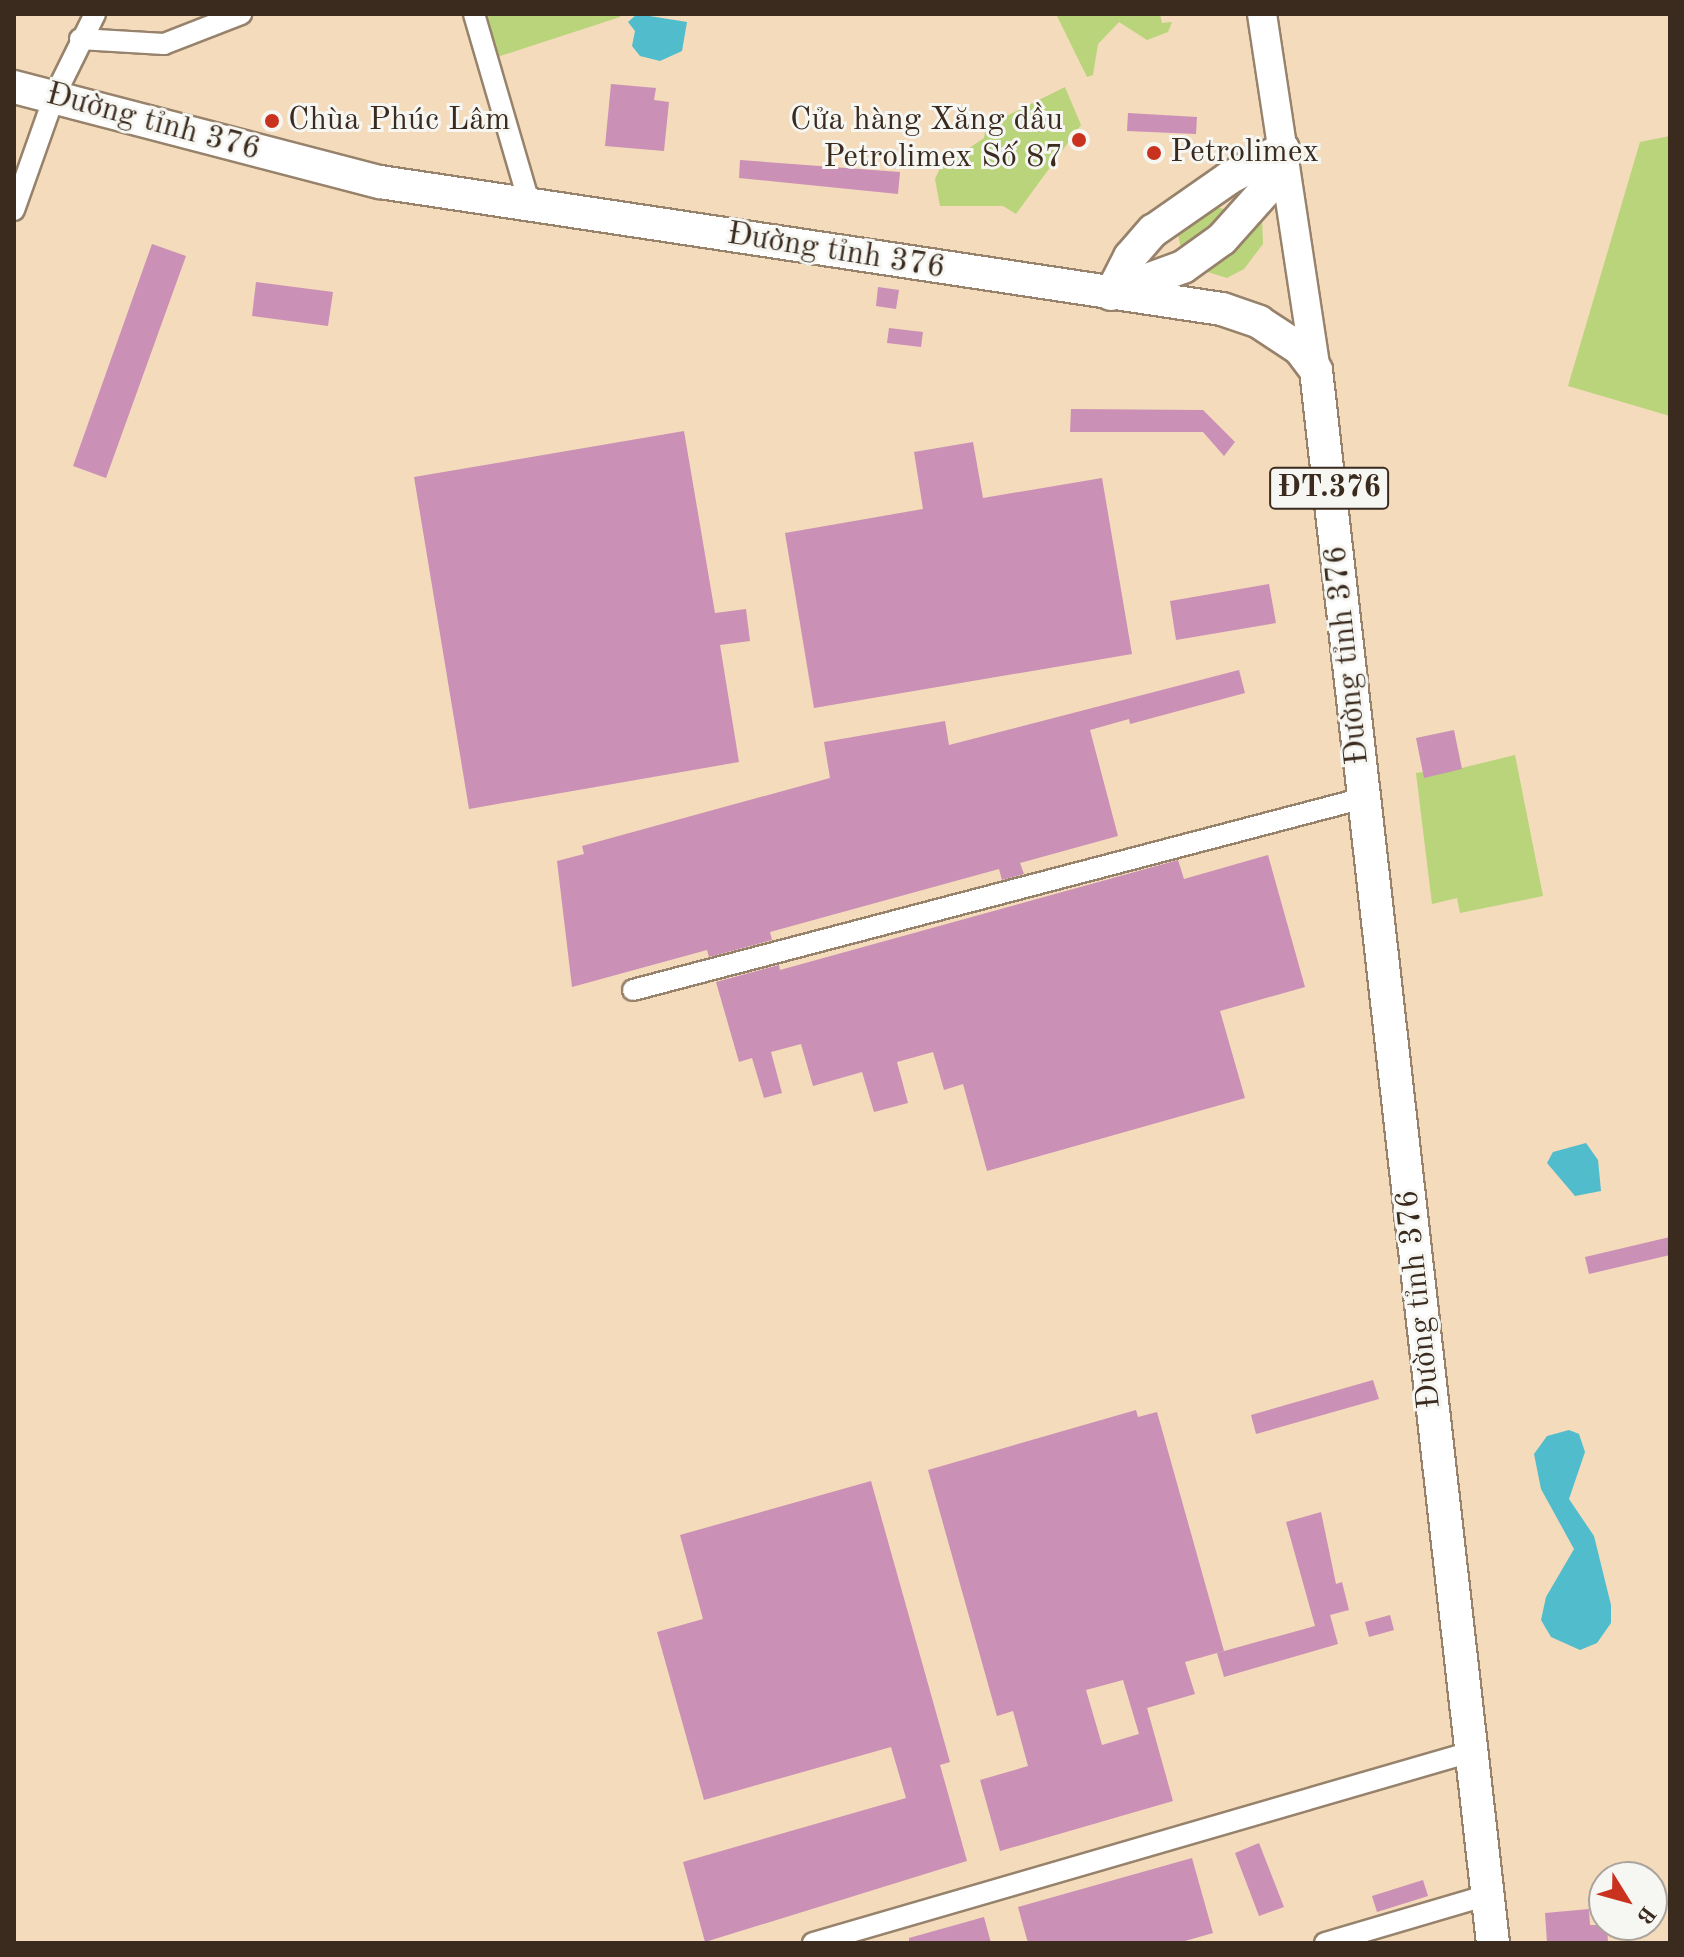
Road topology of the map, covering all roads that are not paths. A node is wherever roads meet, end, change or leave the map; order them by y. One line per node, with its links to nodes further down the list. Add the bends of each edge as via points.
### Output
1 (95, 14): 5 (street)
2 (241, 14): 5 (street, via 164,44)
3 (474, 14): 9 (street)
4 (1262, 14): 8 (main road)
5 (80, 39): 7 (street)
6 (14, 87): 7 (main road, Đường tỉnh 376)
7 (54, 97): 9 (main road, Đường tỉnh 376, via 380,182); 10 (street)
8 (1283, 149): 11 (main road, via 1229,178 1153,231 1130,257); 11 (main road, via 1264,192 1222,239 1183,267); 12 (main road)
9 (530, 205): 11 (main road, Đường tỉnh 376)
10 (14, 210)
11 (1111, 294): 12 (main road, Đường tỉnh 376, via 1242,314 1300,349)
12 (1316, 370): 13 (main road, Đường tỉnh 376 / ĐT.376)
13 (1364, 798): 14 (street); 15 (main road, Đường tỉnh 376 / ĐT.376)
14 (633, 990)
15 (1471, 1752): 16 (main road, Đường tỉnh 376 / ĐT.376); 17 (street)
16 (1488, 1895): 18 (street); 19 (main road, Đường tỉnh 376 / ĐT.376)
17 (813, 1943)
18 (1325, 1943)
19 (1493, 1943)

